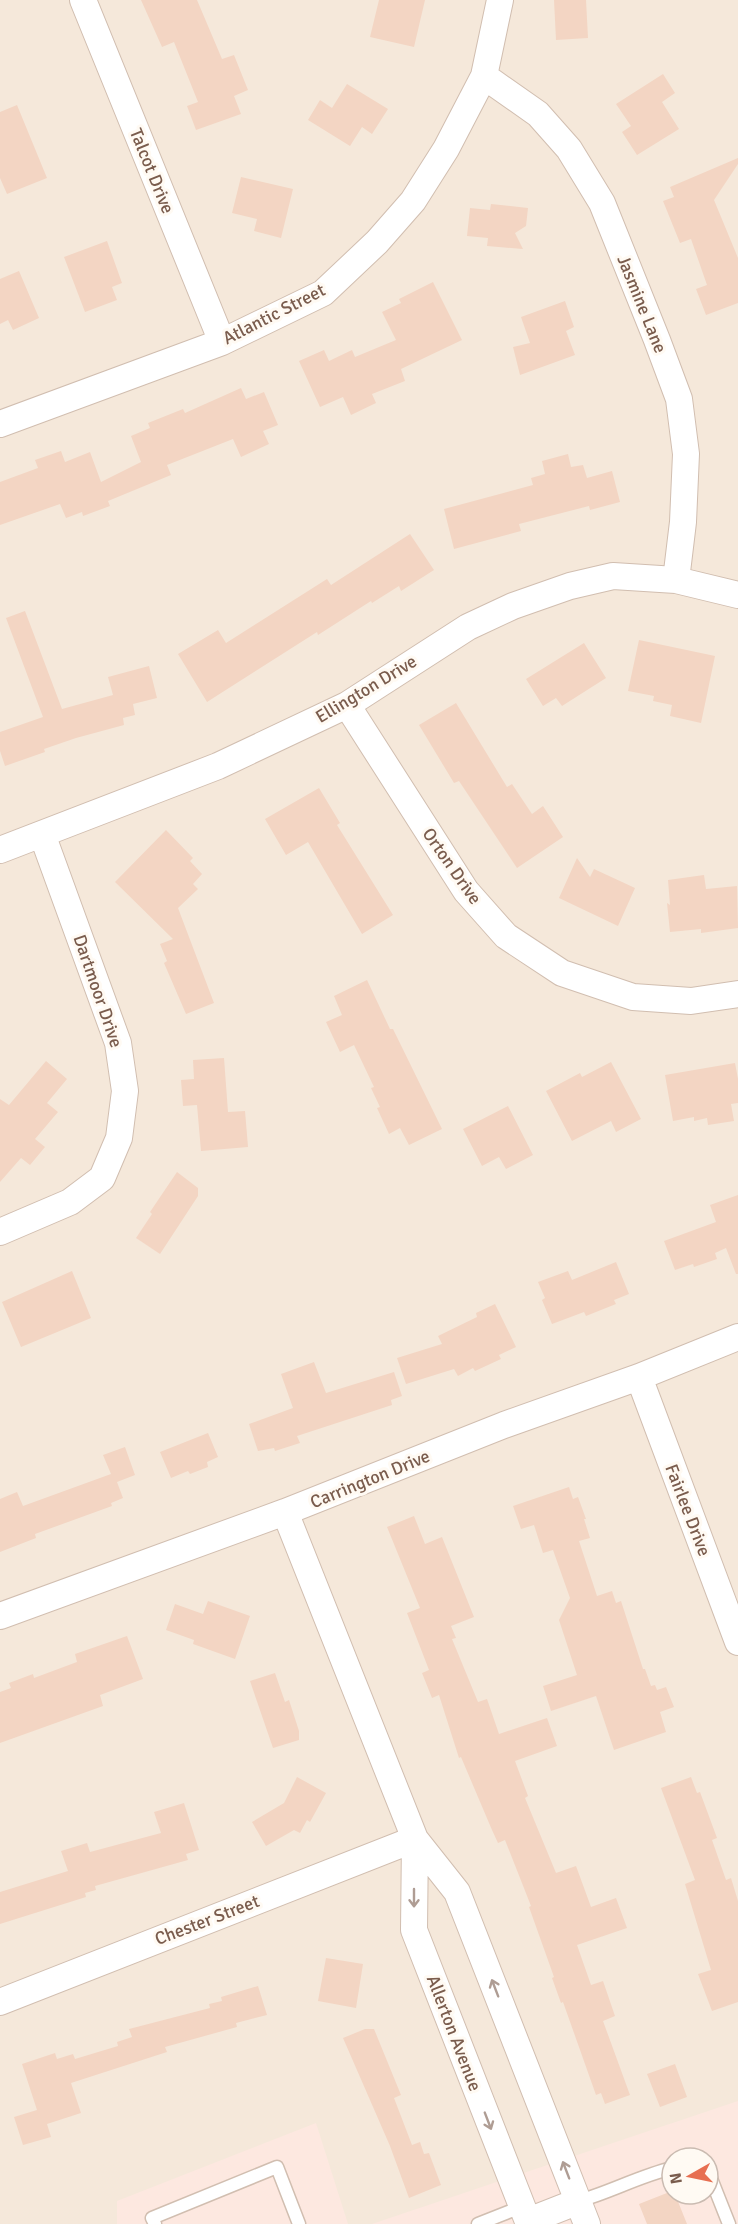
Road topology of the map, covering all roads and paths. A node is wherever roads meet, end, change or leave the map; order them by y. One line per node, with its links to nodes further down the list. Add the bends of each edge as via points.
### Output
1 (83, 0): 4 (street, Talcot Drive)
2 (500, 0): 3 (street, Atlantic Street)
3 (484, 76): 4 (street, Atlantic Street, via 446,149 413,201 377,242 323,293); 6 (street, Jasmine Lane, via 538,114 568,149 602,203 657,340 679,399 686,454)
4 (222, 342): 5 (street, Atlantic Street)
5 (0, 424)
6 (676, 580): 7 (street, Ellington Drive); 8 (street, Ellington Drive, via 613,576 513,606 468,627)
7 (738, 595)
8 (347, 705): 9 (street, Ellington Drive, via 218,766); 11 (street, Orton Drive, via 466,891 506,936 562,973 633,997 691,1001)
9 (42, 834): 10 (street, Ellington Drive); 12 (street, Dartmoor Drive, via 118,1043 125,1091 119,1138 102,1178 70,1202)
10 (0, 850)
11 (738, 994)
12 (0, 1232)
13 (738, 1337): 14 (street, Carrington Drive)
14 (639, 1377): 15 (street, Carrington Drive, via 504,1425); 17 (street, Fairlee Drive)
15 (285, 1512): 16 (street, Carrington Drive); 18 (street, Allerton Avenue)
16 (0, 1616)
17 (738, 1642)
18 (414, 1839): 19 (street, Chester Street); 22 (street, Allerton Avenue, one-way to 18, via 457,1892); 23 (street, Allerton Avenue, one-way to 23, via 414,1930)
19 (0, 2002)
20 (660, 2171): 22 (lane, via 603,2194)
21 (720, 2201): 27 (lane)
22 (583, 2212): 23 (street)
23 (526, 2217): 26 (lane)
24 (155, 2224): 25 (lane, via 152,2218 277,2167)
25 (299, 2224)
26 (478, 2224)
27 (729, 2224)

